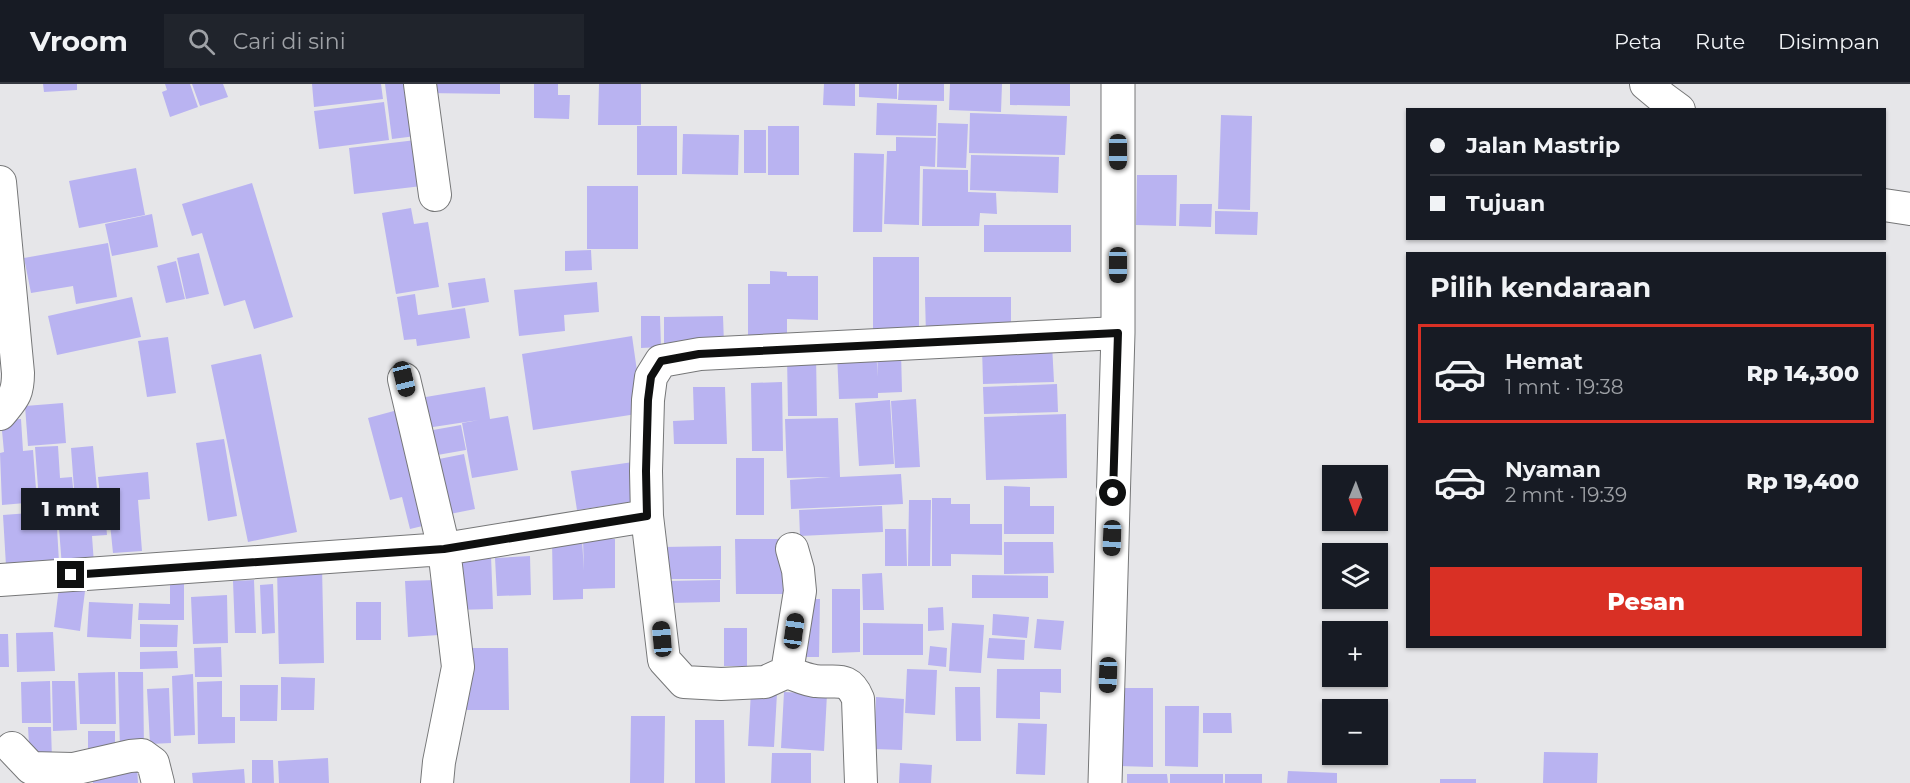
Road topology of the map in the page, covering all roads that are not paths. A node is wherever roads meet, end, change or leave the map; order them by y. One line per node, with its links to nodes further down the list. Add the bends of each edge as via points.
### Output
1 (420, 84): 6 (street)
2 (1118, 84): 9 (main road)
3 (1646, 84): 4 (street)
4 (1676, 108)
5 (0, 182): 11 (street, via 18,387)
6 (435, 195)
7 (1886, 205): 8 (street)
8 (1910, 209)
9 (1118, 333): 12 (street, via 699,354 661,361 651,377 648,400); 21 (main road)
10 (404, 379): 13 (street)
11 (0, 414)
12 (647, 516): 13 (street); 16 (street, via 664,660 684,682 765,682)
13 (444, 549): 15 (street); 19 (street, via 458,667)
14 (792, 549): 16 (street, via 800,591)
15 (0, 573)
16 (788, 672): 20 (street, via 814,681 843,681 854,688 858,699)
17 (12, 748): 18 (street, via 31,768 40,770 73,769 142,755 153,763)
18 (158, 783)
19 (437, 783)
20 (861, 783)
21 (1105, 783)

